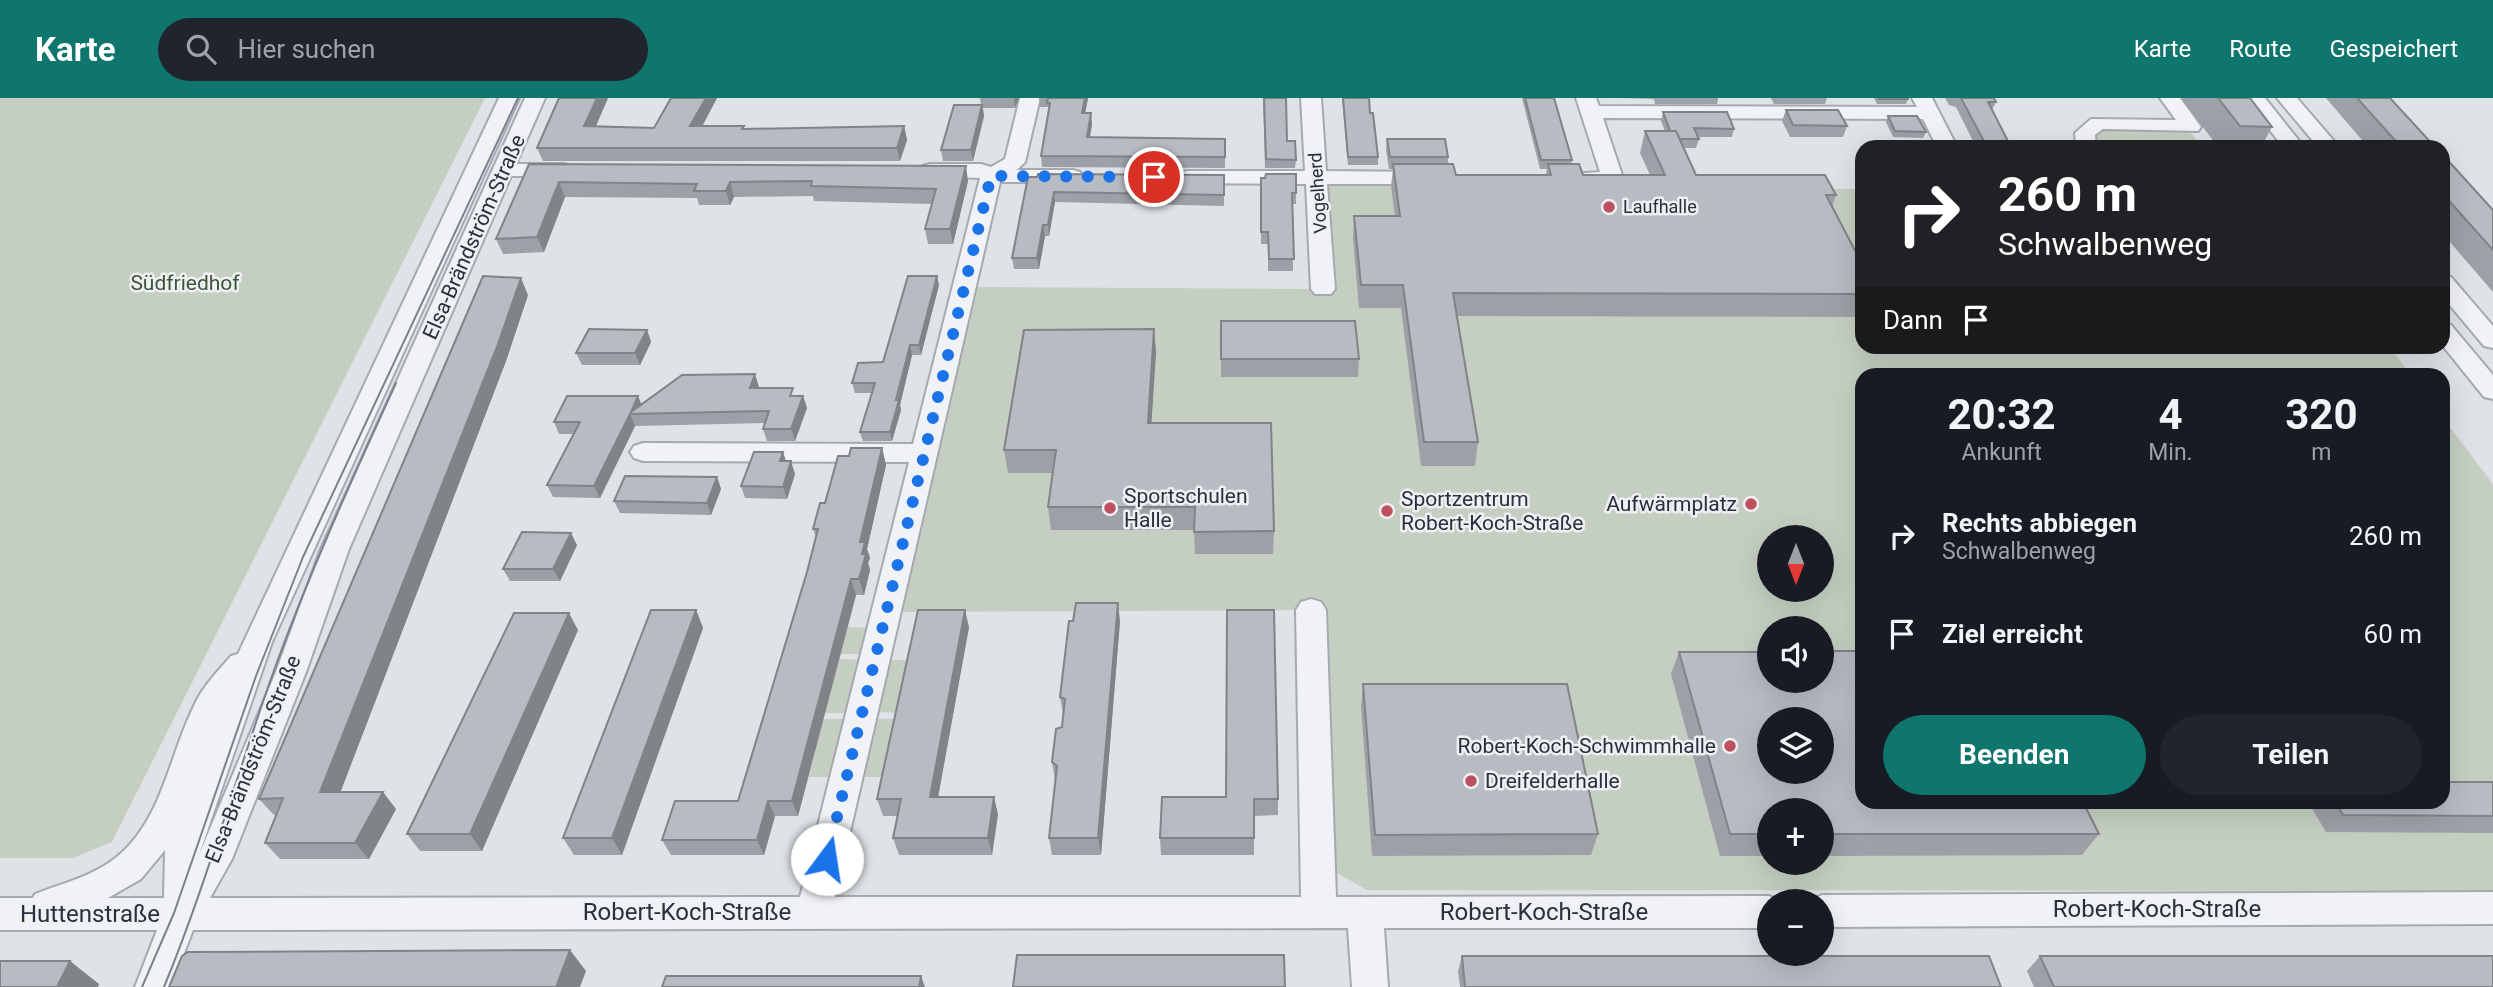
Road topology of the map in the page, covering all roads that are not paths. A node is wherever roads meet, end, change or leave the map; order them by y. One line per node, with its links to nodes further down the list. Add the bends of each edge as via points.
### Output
1 (509, 98): 31 (street, Elsa-Brändström-Straße)
2 (535, 98): 14 (street, Elsa-Brändström-Straße)
3 (1030, 98): 17 (street, via 1015,162)
4 (1311, 98): 20 (street, Vogelherd)
5 (2170, 98): 11 (street, via 2191,127 2098,123 2085,133)
6 (2255, 98): 12 (street)
7 (2287, 98): 13 (street)
8 (1589, 105): 9 (street); 22 (street, via 1613,178)
9 (1926, 106): 10 (street)
10 (1943, 140)
11 (2086, 140)
12 (2288, 140)
13 (2323, 140)
14 (504, 170): 15 (street); 39 (street, Elsa-Brändström-Straße, via 335,549 215,859)
15 (589, 170)
16 (911, 170): 17 (street, via 981,170)
17 (991, 176): 18 (street); 29 (street)
18 (1100, 177)
19 (1168, 177): 20 (street)
20 (1317, 178): 21 (street); 23 (street, Vogelherd)
21 (1451, 178)
22 (1559, 178)
23 (1323, 289)
24 (2450, 290): 26 (street)
25 (2450, 339): 27 (street)
26 (2493, 341)
27 (2493, 391)
28 (643, 452): 29 (street)
29 (924, 453): 33 (street)
30 (1311, 610): 34 (street)
31 (253, 652): 38 (street, via 213,699 166,820 153,845 133,867 80,895); 39 (street, Elsa-Brändström-Straße, via 182,850)
32 (2493, 908): 35 (street, Robert-Koch-Straße)
33 (814, 911): 34 (street, Robert-Koch-Straße); 39 (street, Robert-Koch-Straße)
34 (1319, 911): 36 (street, Robert-Koch-Straße)
35 (1834, 911)
36 (1365, 912): 37 (street, Robert-Koch-Straße); 41 (street)
37 (1757, 912)
38 (8, 914): 39 (street, Huttenstraße)
39 (181, 914): 40 (street)
40 (153, 987)
41 (1370, 987)

